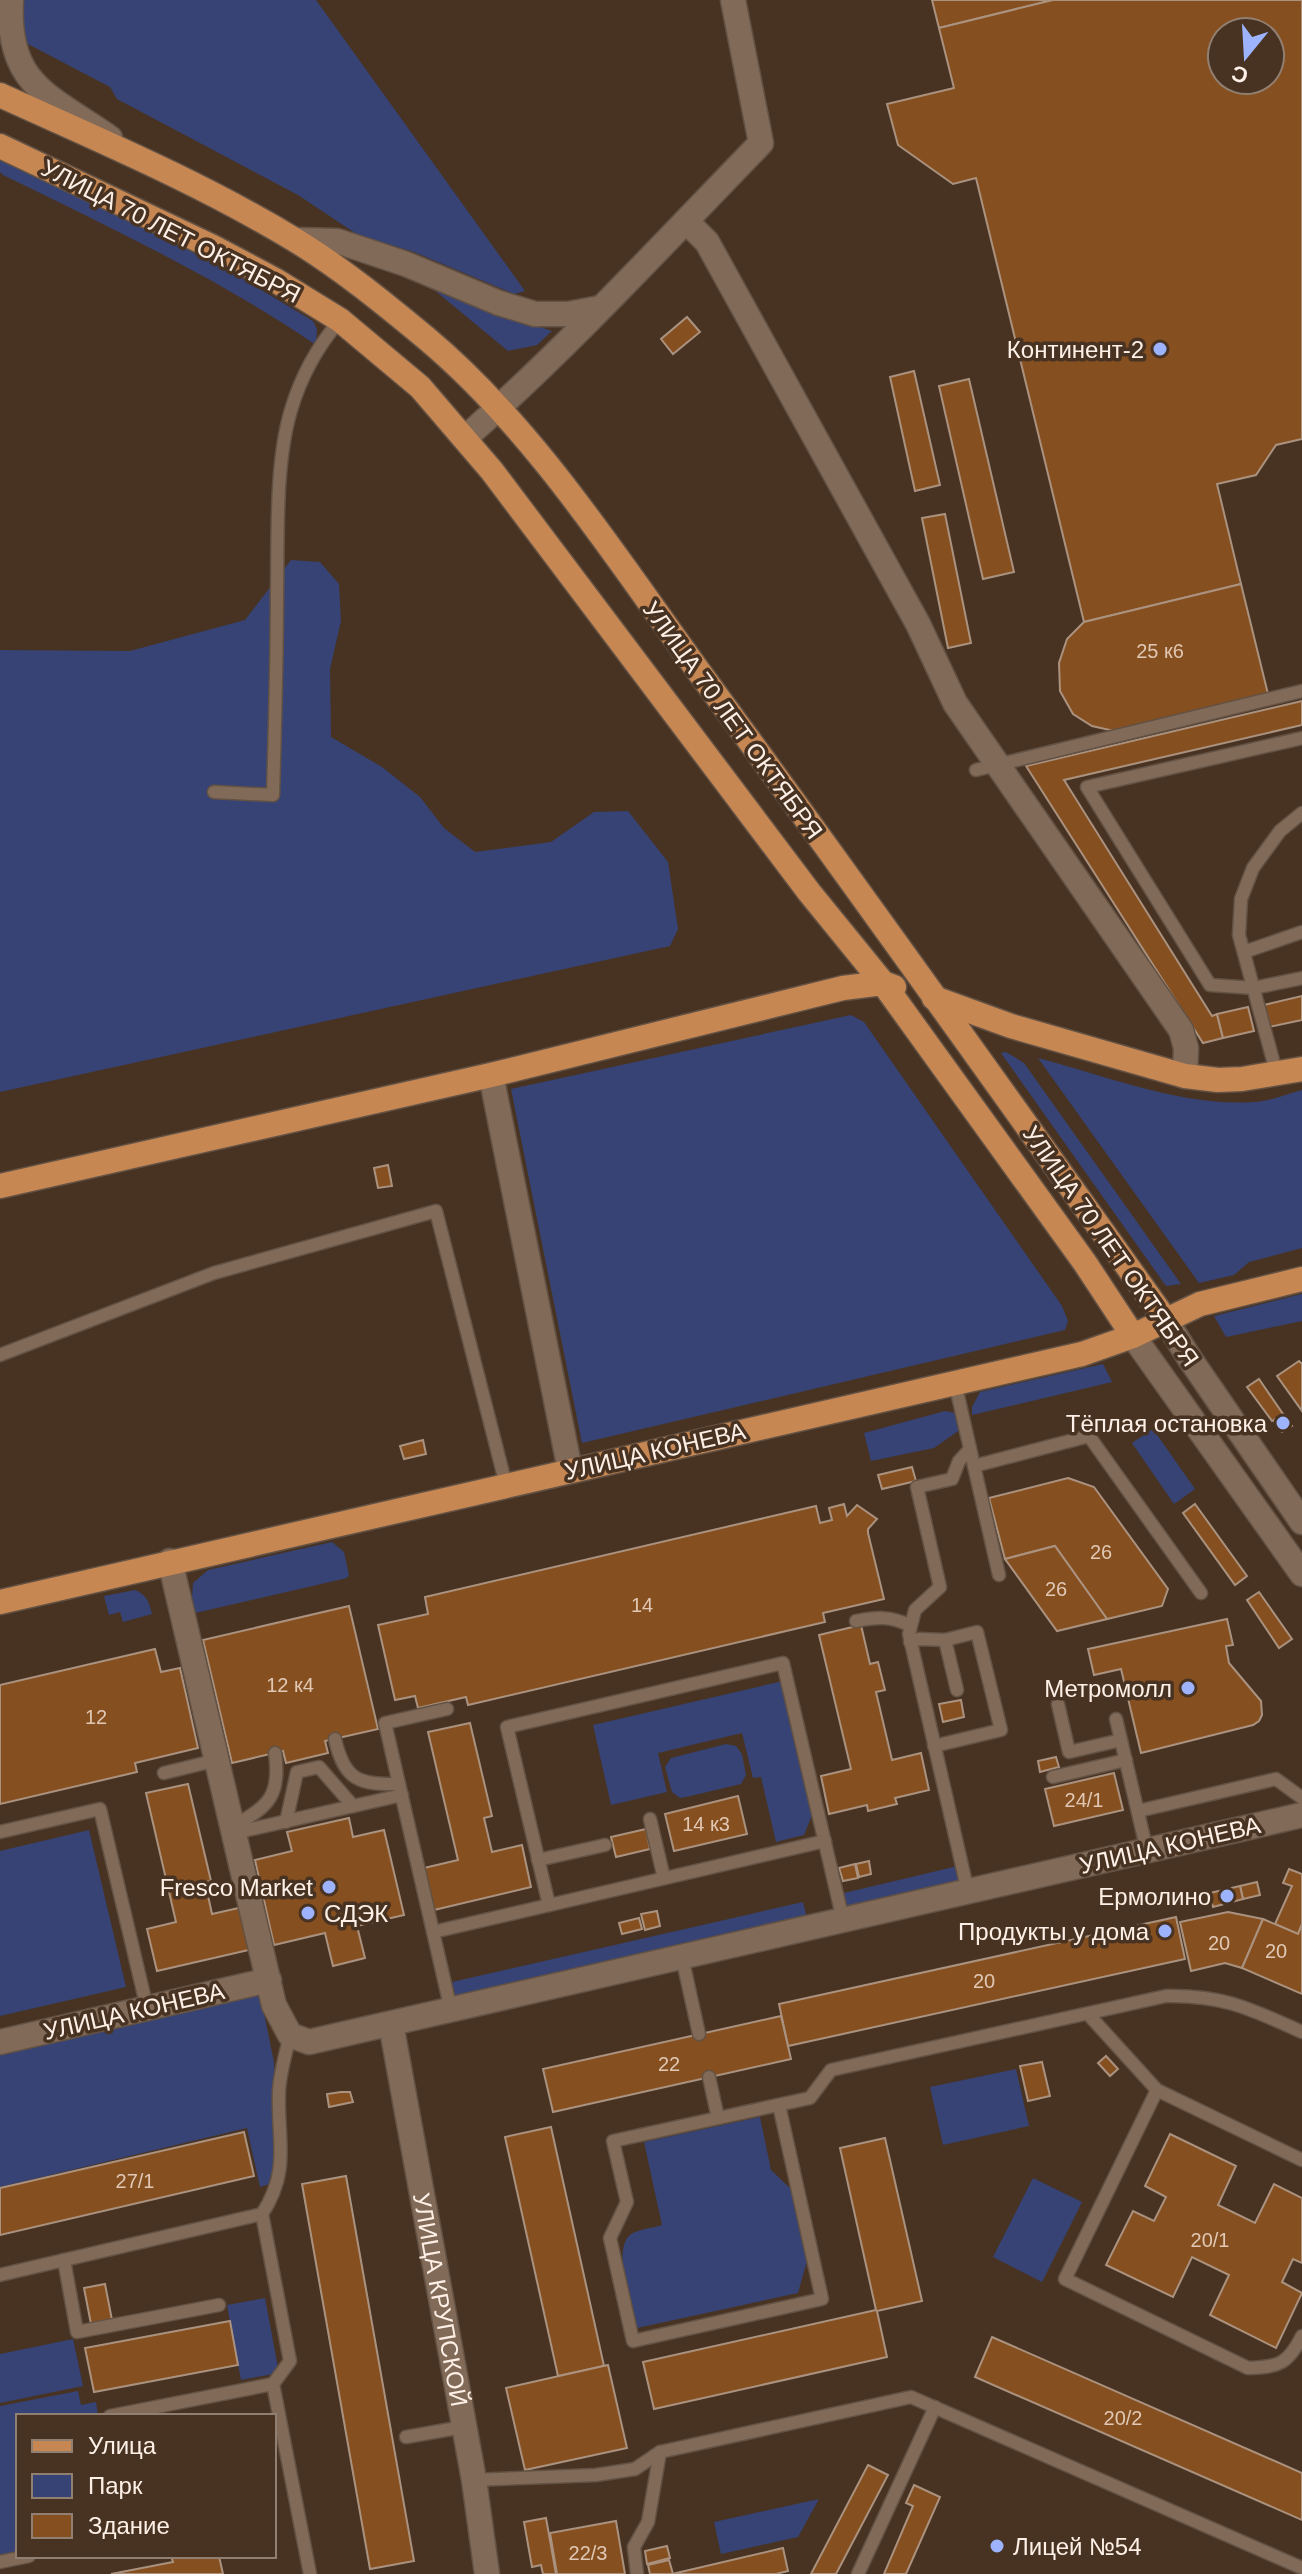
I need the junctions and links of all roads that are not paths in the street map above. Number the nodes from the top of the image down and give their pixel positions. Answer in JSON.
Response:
{"nodes":[{"id":1,"x":11,"y":0,"type":"edge"},
{"id":2,"x":733,"y":0,"type":"edge"},
{"id":3,"x":0,"y":95,"type":"edge"},
{"id":4,"x":0,"y":146,"type":"edge"},
{"id":5,"x":142,"y":159,"type":"junction"},
{"id":6,"x":686,"y":221,"type":"junction"},
{"id":7,"x":295,"y":240,"type":"junction"},
{"id":8,"x":600,"y":308,"type":"junction"},
{"id":9,"x":340,"y":320,"type":"junction"},
{"id":10,"x":498,"y":409,"type":"junction"},
{"id":11,"x":465,"y":438,"type":"junction"},
{"id":12,"x":1302,"y":691,"type":"edge"},
{"id":13,"x":1302,"y":738,"type":"edge"},
{"id":14,"x":986,"y":767,"type":"junction"},
{"id":15,"x":214,"y":792,"type":"dead end"},
{"id":16,"x":1302,"y":813,"type":"edge"},
{"id":17,"x":1302,"y":932,"type":"edge"},
{"id":18,"x":1244,"y":952,"type":"junction"},
{"id":19,"x":1302,"y":978,"type":"edge"},
{"id":20,"x":883,"y":983,"type":"junction"},
{"id":21,"x":1254,"y":988,"type":"junction"},
{"id":22,"x":937,"y":999,"type":"junction"},
{"id":23,"x":1302,"y":1069,"type":"edge"},
{"id":24,"x":491,"y":1075,"type":"junction"},
{"id":25,"x":1277,"y":1075,"type":"junction"},
{"id":26,"x":1185,"y":1076,"type":"junction"},
{"id":27,"x":0,"y":1186,"type":"edge"},
{"id":28,"x":1302,"y":1279,"type":"edge"},
{"id":29,"x":1165,"y":1319,"type":"junction"},
{"id":30,"x":1133,"y":1336,"type":"junction"},
{"id":31,"x":0,"y":1355,"type":"edge"},
{"id":32,"x":955,"y":1383,"type":"junction"},
{"id":33,"x":970,"y":1449,"type":"junction"},
{"id":34,"x":974,"y":1466,"type":"junction"},
{"id":35,"x":570,"y":1470,"type":"junction"},
{"id":36,"x":506,"y":1485,"type":"junction"},
{"id":37,"x":1302,"y":1522,"type":"edge"},
{"id":38,"x":170,"y":1561,"type":"junction"},
{"id":39,"x":1302,"y":1574,"type":"edge"},
{"id":40,"x":999,"y":1575,"type":"dead end"},
{"id":41,"x":1201,"y":1593,"type":"dead end"},
{"id":42,"x":0,"y":1602,"type":"edge"},
{"id":43,"x":856,"y":1621,"type":"dead end"},
{"id":44,"x":909,"y":1625,"type":"junction"},
{"id":45,"x":945,"y":1640,"type":"junction"},
{"id":46,"x":910,"y":1642,"type":"junction"},
{"id":47,"x":957,"y":1690,"type":"dead end"},
{"id":48,"x":1058,"y":1704,"type":"dead end"},
{"id":49,"x":447,"y":1709,"type":"dead end"},
{"id":50,"x":1116,"y":1719,"type":"dead end"},
{"id":51,"x":335,"y":1739,"type":"dead end"},
{"id":52,"x":1121,"y":1740,"type":"junction"},
{"id":53,"x":934,"y":1746,"type":"junction"},
{"id":54,"x":275,"y":1753,"type":"dead end"},
{"id":55,"x":217,"y":1760,"type":"junction"},
{"id":56,"x":1126,"y":1760,"type":"junction"},
{"id":57,"x":164,"y":1773,"type":"dead end"},
{"id":58,"x":1053,"y":1777,"type":"dead end"},
{"id":59,"x":400,"y":1789,"type":"junction"},
{"id":60,"x":1302,"y":1798,"type":"edge"},
{"id":61,"x":353,"y":1806,"type":"junction"},
{"id":62,"x":1138,"y":1811,"type":"junction"},
{"id":63,"x":1302,"y":1815,"type":"edge"},
{"id":64,"x":650,"y":1819,"type":"dead end"},
{"id":65,"x":286,"y":1822,"type":"junction"},
{"id":66,"x":234,"y":1830,"type":"junction"},
{"id":67,"x":0,"y":1832,"type":"edge"},
{"id":68,"x":825,"y":1841,"type":"junction"},
{"id":69,"x":605,"y":1845,"type":"dead end"},
{"id":70,"x":1147,"y":1851,"type":"junction"},
{"id":71,"x":538,"y":1860,"type":"junction"},
{"id":72,"x":664,"y":1878,"type":"junction"},
{"id":73,"x":968,"y":1892,"type":"junction"},
{"id":74,"x":549,"y":1905,"type":"junction"},
{"id":75,"x":843,"y":1920,"type":"junction"},
{"id":76,"x":433,"y":1932,"type":"junction"},
{"id":77,"x":682,"y":1957,"type":"junction"},
{"id":78,"x":269,"y":1980,"type":"junction"},
{"id":79,"x":147,"y":2008,"type":"junction"},
{"id":80,"x":451,"y":2010,"type":"junction"},
{"id":81,"x":1088,"y":2014,"type":"junction"},
{"id":82,"x":391,"y":2024,"type":"junction"},
{"id":83,"x":1302,"y":2032,"type":"edge"},
{"id":84,"x":699,"y":2034,"type":"dead end"},
{"id":85,"x":290,"y":2035,"type":"junction"},
{"id":86,"x":0,"y":2042,"type":"edge"},
{"id":87,"x":709,"y":2077,"type":"dead end"},
{"id":88,"x":1157,"y":2090,"type":"junction"},
{"id":89,"x":779,"y":2105,"type":"junction"},
{"id":90,"x":718,"y":2118,"type":"junction"},
{"id":91,"x":1302,"y":2160,"type":"edge"},
{"id":92,"x":262,"y":2214,"type":"junction"},
{"id":93,"x":64,"y":2260,"type":"junction"},
{"id":94,"x":0,"y":2275,"type":"edge"},
{"id":95,"x":219,"y":2305,"type":"dead end"},
{"id":96,"x":1302,"y":2336,"type":"edge"},
{"id":97,"x":273,"y":2384,"type":"junction"},
{"id":98,"x":935,"y":2407,"type":"junction"},
{"id":99,"x":120,"y":2414,"type":"edge"},
{"id":100,"x":463,"y":2427,"type":"junction"},
{"id":101,"x":406,"y":2437,"type":"dead end"},
{"id":102,"x":660,"y":2452,"type":"junction"},
{"id":103,"x":474,"y":2480,"type":"junction"},
{"id":104,"x":1302,"y":2568,"type":"edge"},
{"id":105,"x":310,"y":2574,"type":"edge"},
{"id":106,"x":487,"y":2574,"type":"edge"},
{"id":107,"x":637,"y":2574,"type":"edge"},
{"id":108,"x":858,"y":2574,"type":"edge"}],
"edges":[{"from":1,"to":5,"type":"street"},
{"from":2,"to":6,"type":"street"},
{"from":3,"to":5,"type":"main road","name":"УЛИЦА 70 ЛЕТ ОКТЯБРЯ"},
{"from":4,"to":9,"type":"main road","name":"УЛИЦА 70 ЛЕТ ОКТЯБРЯ"},
{"from":5,"to":7,"type":"main road","name":"УЛИЦА 70 ЛЕТ ОКТЯБРЯ"},
{"from":6,"to":8,"type":"street"},
{"from":6,"to":14,"type":"street"},
{"from":7,"to":8,"type":"street"},
{"from":7,"to":10,"type":"main road","name":"УЛИЦА 70 ЛЕТ ОКТЯБРЯ"},
{"from":8,"to":10,"type":"street"},
{"from":9,"to":11,"type":"main road","name":"УЛИЦА 70 ЛЕТ ОКТЯБРЯ"},
{"from":9,"to":15,"type":"lane"},
{"from":10,"to":11,"type":"street"},
{"from":10,"to":22,"type":"main road","name":"УЛИЦА 70 ЛЕТ ОКТЯБРЯ"},
{"from":11,"to":20,"type":"main road","name":"УЛИЦА 70 ЛЕТ ОКТЯБРЯ"},
{"from":12,"to":14,"type":"lane"},
{"from":13,"to":21,"type":"lane"},
{"from":14,"to":26,"type":"street"},
{"from":16,"to":18,"type":"lane"},
{"from":17,"to":18,"type":"lane"},
{"from":18,"to":21,"type":"lane"},
{"from":19,"to":21,"type":"lane"},
{"from":20,"to":22,"type":"main road"},
{"from":20,"to":24,"type":"main road"},
{"from":20,"to":30,"type":"main road","name":"УЛИЦА 70 ЛЕТ ОКТЯБРЯ"},
{"from":21,"to":25,"type":"lane"},
{"from":22,"to":26,"type":"main road"},
{"from":22,"to":29,"type":"main road","name":"УЛИЦА 70 ЛЕТ ОКТЯБРЯ"},
{"from":23,"to":25,"type":"main road"},
{"from":24,"to":27,"type":"main road"},
{"from":24,"to":35,"type":"street"},
{"from":25,"to":26,"type":"main road"},
{"from":28,"to":29,"type":"main road","name":"УЛИЦА КОНЕВА"},
{"from":29,"to":30,"type":"main road","name":"УЛИЦА КОНЕВА"},
{"from":29,"to":37,"type":"street","name":"УЛИЦА 70 ЛЕТ ОКТЯБРЯ"},
{"from":30,"to":32,"type":"main road","name":"УЛИЦА КОНЕВА"},
{"from":30,"to":39,"type":"street","name":"УЛИЦА 70 ЛЕТ ОКТЯБРЯ"},
{"from":31,"to":36,"type":"lane"},
{"from":32,"to":33,"type":"lane"},
{"from":32,"to":35,"type":"main road","name":"УЛИЦА КОНЕВА"},
{"from":33,"to":34,"type":"lane"},
{"from":33,"to":44,"type":"lane"},
{"from":34,"to":40,"type":"lane"},
{"from":34,"to":41,"type":"lane"},
{"from":35,"to":36,"type":"main road","name":"УЛИЦА КОНЕВА"},
{"from":36,"to":38,"type":"main road","name":"УЛИЦА КОНЕВА"},
{"from":38,"to":42,"type":"main road","name":"УЛИЦА КОНЕВА"},
{"from":38,"to":55,"type":"street"},
{"from":43,"to":44,"type":"lane"},
{"from":44,"to":46,"type":"lane"},
{"from":45,"to":46,"type":"lane"},
{"from":45,"to":47,"type":"lane"},
{"from":45,"to":53,"type":"lane"},
{"from":46,"to":53,"type":"lane"},
{"from":48,"to":52,"type":"lane"},
{"from":49,"to":59,"type":"lane"},
{"from":50,"to":52,"type":"lane"},
{"from":51,"to":59,"type":"lane"},
{"from":52,"to":56,"type":"lane"},
{"from":53,"to":73,"type":"lane"},
{"from":54,"to":66,"type":"lane"},
{"from":55,"to":57,"type":"lane"},
{"from":55,"to":66,"type":"street"},
{"from":56,"to":58,"type":"lane"},
{"from":56,"to":62,"type":"lane"},
{"from":59,"to":61,"type":"lane"},
{"from":59,"to":76,"type":"lane"},
{"from":60,"to":62,"type":"lane"},
{"from":61,"to":65,"type":"lane"},
{"from":61,"to":65,"type":"lane"},
{"from":62,"to":70,"type":"lane"},
{"from":63,"to":70,"type":"street","name":"УЛИЦА КОНЕВА"},
{"from":64,"to":72,"type":"lane"},
{"from":65,"to":66,"type":"lane"},
{"from":66,"to":78,"type":"street"},
{"from":67,"to":79,"type":"lane"},
{"from":68,"to":71,"type":"lane"},
{"from":68,"to":72,"type":"lane"},
{"from":68,"to":75,"type":"lane"},
{"from":69,"to":71,"type":"lane"},
{"from":70,"to":73,"type":"street","name":"УЛИЦА КОНЕВА"},
{"from":71,"to":74,"type":"lane"},
{"from":72,"to":74,"type":"lane"},
{"from":73,"to":75,"type":"street","name":"УЛИЦА КОНЕВА"},
{"from":74,"to":76,"type":"lane"},
{"from":75,"to":77,"type":"street","name":"УЛИЦА КОНЕВА"},
{"from":76,"to":80,"type":"lane"},
{"from":77,"to":80,"type":"street","name":"УЛИЦА КОНЕВА"},
{"from":77,"to":84,"type":"lane"},
{"from":78,"to":79,"type":"street","name":"УЛИЦА КОНЕВА"},
{"from":78,"to":85,"type":"street"},
{"from":79,"to":86,"type":"street","name":"УЛИЦА КОНЕВА"},
{"from":80,"to":82,"type":"street","name":"УЛИЦА КОНЕВА"},
{"from":81,"to":83,"type":"lane"},
{"from":81,"to":88,"type":"lane"},
{"from":81,"to":89,"type":"lane"},
{"from":82,"to":85,"type":"street","name":"УЛИЦА КОНЕВА"},
{"from":82,"to":100,"type":"street","name":"УЛИЦА КРУПСКОЙ"},
{"from":85,"to":92,"type":"lane"},
{"from":87,"to":90,"type":"lane"},
{"from":88,"to":91,"type":"lane"},
{"from":88,"to":96,"type":"lane"},
{"from":89,"to":90,"type":"lane"},
{"from":89,"to":90,"type":"lane"},
{"from":92,"to":93,"type":"lane"},
{"from":92,"to":97,"type":"lane"},
{"from":93,"to":94,"type":"lane"},
{"from":93,"to":95,"type":"lane"},
{"from":97,"to":99,"type":"lane"},
{"from":97,"to":105,"type":"lane"},
{"from":98,"to":102,"type":"lane"},
{"from":98,"to":104,"type":"lane"},
{"from":98,"to":108,"type":"lane"},
{"from":100,"to":101,"type":"lane"},
{"from":100,"to":103,"type":"street","name":"УЛИЦА КРУПСКОЙ"},
{"from":102,"to":103,"type":"lane"},
{"from":102,"to":107,"type":"lane"},
{"from":103,"to":106,"type":"street","name":"УЛИЦА КРУПСКОЙ"}]}
